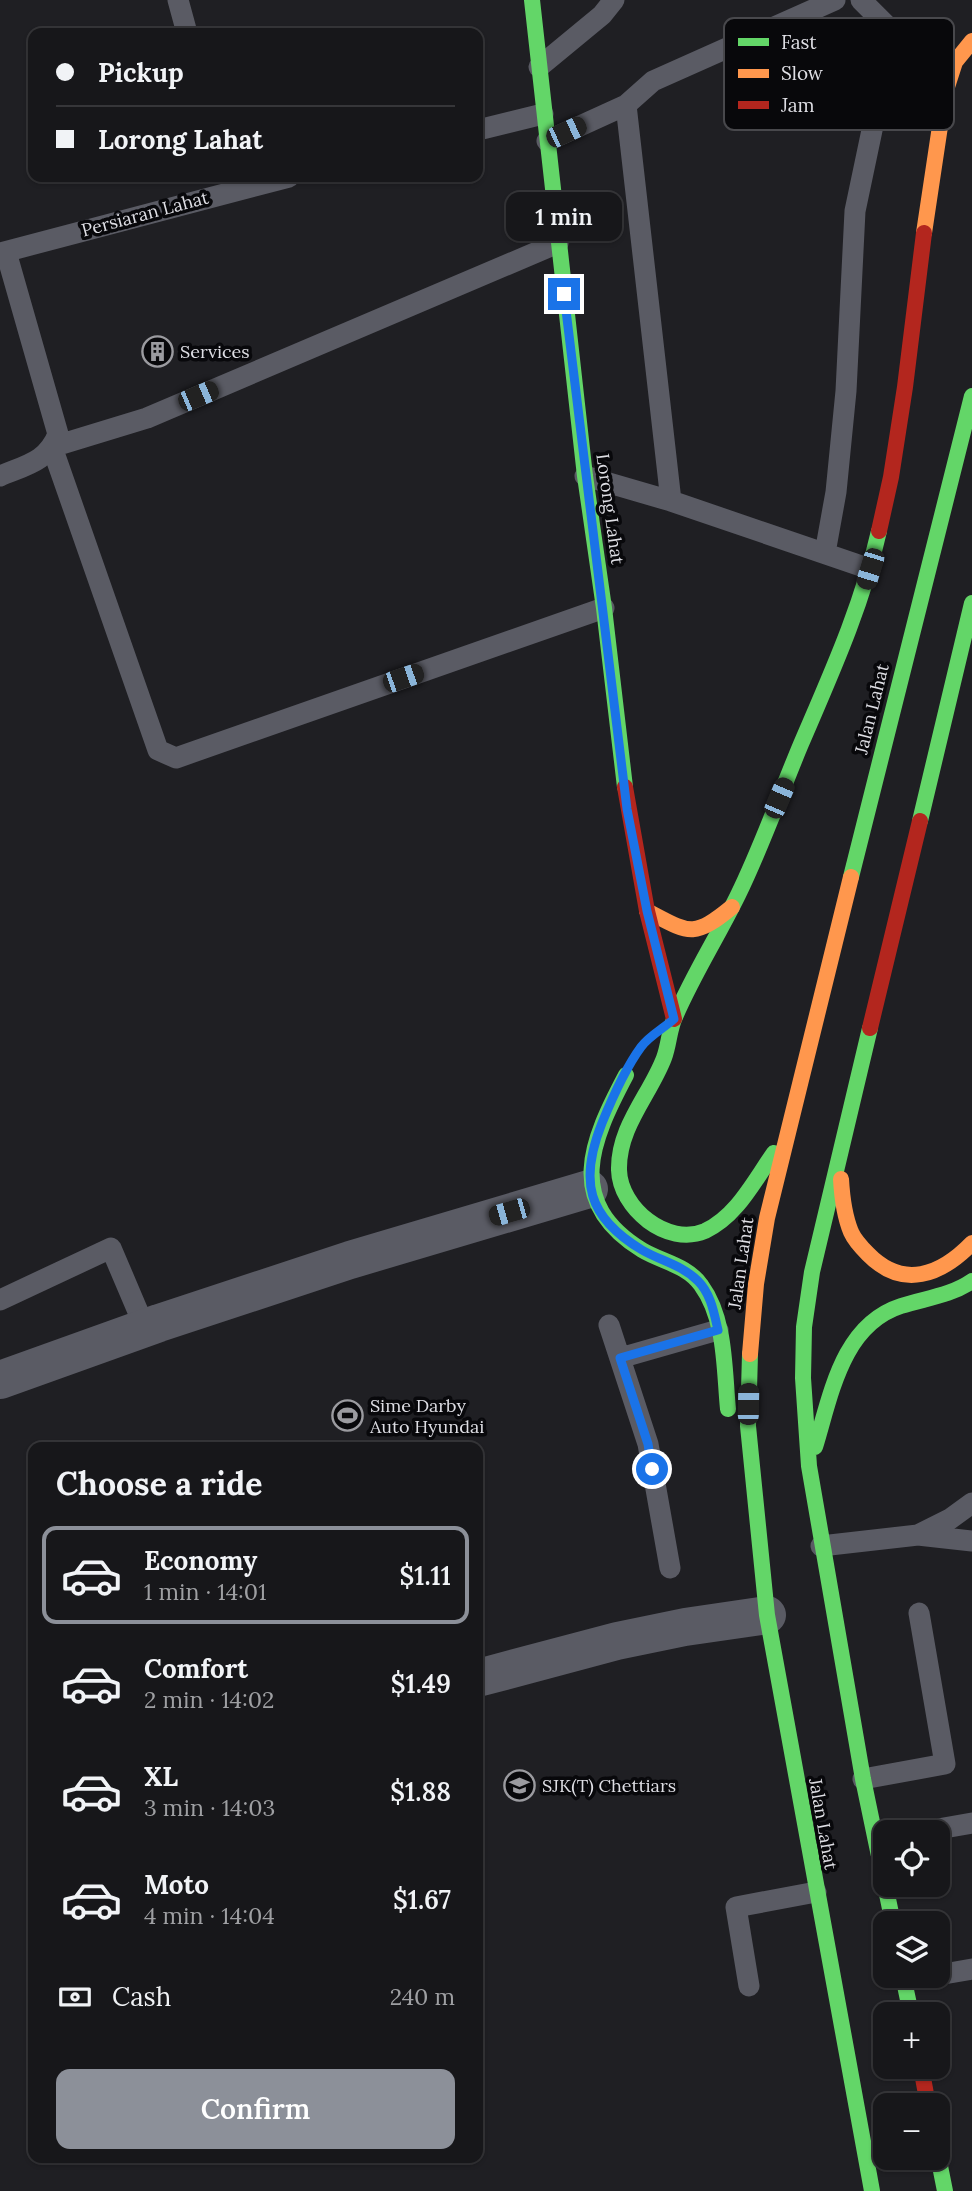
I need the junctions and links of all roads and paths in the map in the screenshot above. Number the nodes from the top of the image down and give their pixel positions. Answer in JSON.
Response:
{"nodes":[{"id":1,"x":178,"y":0,"type":"edge"},
{"id":2,"x":532,"y":0,"type":"edge"},
{"id":3,"x":614,"y":0,"type":"edge"},
{"id":4,"x":835,"y":0,"type":"edge"},
{"id":5,"x":861,"y":0,"type":"edge"},
{"id":6,"x":795,"y":18,"type":"edge"},
{"id":7,"x":879,"y":18,"type":"edge"},
{"id":8,"x":186,"y":28,"type":"edge"},
{"id":9,"x":972,"y":41,"type":"edge"},
{"id":10,"x":724,"y":49,"type":"edge"},
{"id":11,"x":954,"y":65,"type":"edge"},
{"id":12,"x":539,"y":66,"type":"junction"},
{"id":13,"x":626,"y":105,"type":"junction"},
{"id":14,"x":544,"y":114,"type":"junction"},
{"id":15,"x":483,"y":129,"type":"edge"},
{"id":16,"x":873,"y":130,"type":"edge"},
{"id":17,"x":939,"y":130,"type":"edge"},
{"id":18,"x":547,"y":141,"type":"junction"},
{"id":19,"x":229,"y":184,"type":"edge"},
{"id":20,"x":558,"y":243,"type":"junction"},
{"id":21,"x":3,"y":253,"type":"edge"},
{"id":22,"x":972,"y":396,"type":"edge"},
{"id":23,"x":52,"y":447,"type":"junction"},
{"id":24,"x":585,"y":476,"type":"junction"},
{"id":25,"x":0,"y":477,"type":"edge"},
{"id":26,"x":671,"y":501,"type":"junction"},
{"id":27,"x":825,"y":553,"type":"junction"},
{"id":28,"x":870,"y":569,"type":"junction"},
{"id":29,"x":972,"y":603,"type":"edge"},
{"id":30,"x":604,"y":608,"type":"junction"},
{"id":31,"x":732,"y":907,"type":"junction"},
{"id":32,"x":647,"y":911,"type":"junction"},
{"id":33,"x":674,"y":1019,"type":"junction"},
{"id":34,"x":653,"y":1037,"type":"dead end"},
{"id":35,"x":636,"y":1056,"type":"dead end"},
{"id":36,"x":787,"y":1134,"type":"junction"},
{"id":37,"x":840,"y":1156,"type":"junction"},
{"id":38,"x":589,"y":1189,"type":"junction"},
{"id":39,"x":972,"y":1243,"type":"edge"},
{"id":40,"x":972,"y":1281,"type":"edge"},
{"id":41,"x":0,"y":1300,"type":"edge"},
{"id":42,"x":609,"y":1325,"type":"dead end"},
{"id":43,"x":145,"y":1328,"type":"junction"},
{"id":44,"x":718,"y":1330,"type":"junction"},
{"id":45,"x":620,"y":1358,"type":"junction"},
{"id":46,"x":0,"y":1380,"type":"edge"},
{"id":47,"x":730,"y":1427,"type":"dead end"},
{"id":48,"x":735,"y":1451,"type":"dead end"},
{"id":49,"x":809,"y":1466,"type":"junction"},
{"id":50,"x":972,"y":1503,"type":"edge"},
{"id":51,"x":756,"y":1522,"type":"junction"},
{"id":52,"x":918,"y":1535,"type":"junction"},
{"id":53,"x":972,"y":1541,"type":"edge"},
{"id":54,"x":821,"y":1546,"type":"junction"},
{"id":55,"x":670,"y":1568,"type":"dead end"},
{"id":56,"x":919,"y":1614,"type":"dead end"},
{"id":57,"x":767,"y":1615,"type":"junction"},
{"id":58,"x":483,"y":1677,"type":"edge"},
{"id":59,"x":863,"y":1779,"type":"junction"},
{"id":60,"x":875,"y":1820,"type":"edge"},
{"id":61,"x":972,"y":1823,"type":"edge"},
{"id":62,"x":950,"y":1827,"type":"edge"},
{"id":63,"x":816,"y":1892,"type":"junction"},
{"id":64,"x":972,"y":1969,"type":"edge"},
{"id":65,"x":950,"y":1973,"type":"edge"},
{"id":66,"x":749,"y":1986,"type":"dead end"},
{"id":67,"x":941,"y":2170,"type":"edge"},
{"id":68,"x":872,"y":2191,"type":"edge"},
{"id":69,"x":945,"y":2191,"type":"edge"}],
"edges":[{"from":1,"to":8,"type":"lane"},
{"from":2,"to":12,"type":"main road","name":"Lorong Lahat"},
{"from":3,"to":12,"type":"lane"},
{"from":4,"to":6,"type":"lane"},
{"from":5,"to":7,"type":"lane"},
{"from":9,"to":11,"type":"main road"},
{"from":10,"to":13,"type":"lane"},
{"from":12,"to":14,"type":"main road","name":"Lorong Lahat"},
{"from":13,"to":18,"type":"lane"},
{"from":13,"to":26,"type":"lane"},
{"from":14,"to":15,"type":"lane"},
{"from":14,"to":18,"type":"main road","name":"Lorong Lahat"},
{"from":16,"to":27,"type":"lane"},
{"from":17,"to":28,"type":"main road"},
{"from":18,"to":20,"type":"main road","name":"Lorong Lahat"},
{"from":19,"to":21,"type":"lane","name":"Persiaran Lahat"},
{"from":20,"to":23,"type":"lane"},
{"from":20,"to":24,"type":"main road","name":"Lorong Lahat"},
{"from":21,"to":23,"type":"lane"},
{"from":22,"to":36,"type":"main road","name":"Jalan Lahat"},
{"from":23,"to":25,"type":"lane"},
{"from":23,"to":30,"type":"lane"},
{"from":24,"to":26,"type":"lane"},
{"from":24,"to":30,"type":"main road","name":"Lorong Lahat"},
{"from":26,"to":27,"type":"lane"},
{"from":27,"to":28,"type":"lane"},
{"from":28,"to":31,"type":"main road"},
{"from":29,"to":37,"type":"main road"},
{"from":30,"to":32,"type":"main road","name":"Lorong Lahat"},
{"from":31,"to":32,"type":"main road"},
{"from":31,"to":33,"type":"main road"},
{"from":32,"to":33,"type":"main road","name":"Lorong Lahat"},
{"from":33,"to":34,"type":"main road"},
{"from":33,"to":36,"type":"main road"},
{"from":35,"to":38,"type":"main road"},
{"from":36,"to":51,"type":"main road","name":"Jalan Lahat"},
{"from":37,"to":39,"type":"main road"},
{"from":37,"to":49,"type":"main road"},
{"from":38,"to":43,"type":"street"},
{"from":38,"to":44,"type":"main road"},
{"from":40,"to":49,"type":"main road"},
{"from":41,"to":43,"type":"lane"},
{"from":42,"to":45,"type":"lane"},
{"from":43,"to":46,"type":"street"},
{"from":44,"to":45,"type":"lane"},
{"from":44,"to":47,"type":"main road"},
{"from":45,"to":55,"type":"lane"},
{"from":48,"to":51,"type":"main road"},
{"from":49,"to":54,"type":"main road"},
{"from":50,"to":52,"type":"lane"},
{"from":51,"to":57,"type":"main road","name":"Jalan Lahat"},
{"from":52,"to":53,"type":"lane"},
{"from":52,"to":54,"type":"lane"},
{"from":54,"to":59,"type":"main road"},
{"from":56,"to":59,"type":"lane"},
{"from":57,"to":58,"type":"street"},
{"from":57,"to":63,"type":"main road","name":"Jalan Lahat"},
{"from":59,"to":60,"type":"main road"},
{"from":61,"to":62,"type":"lane"},
{"from":63,"to":66,"type":"lane"},
{"from":63,"to":68,"type":"main road","name":"Jalan Lahat"},
{"from":64,"to":65,"type":"lane"},
{"from":67,"to":69,"type":"main road"}]}
